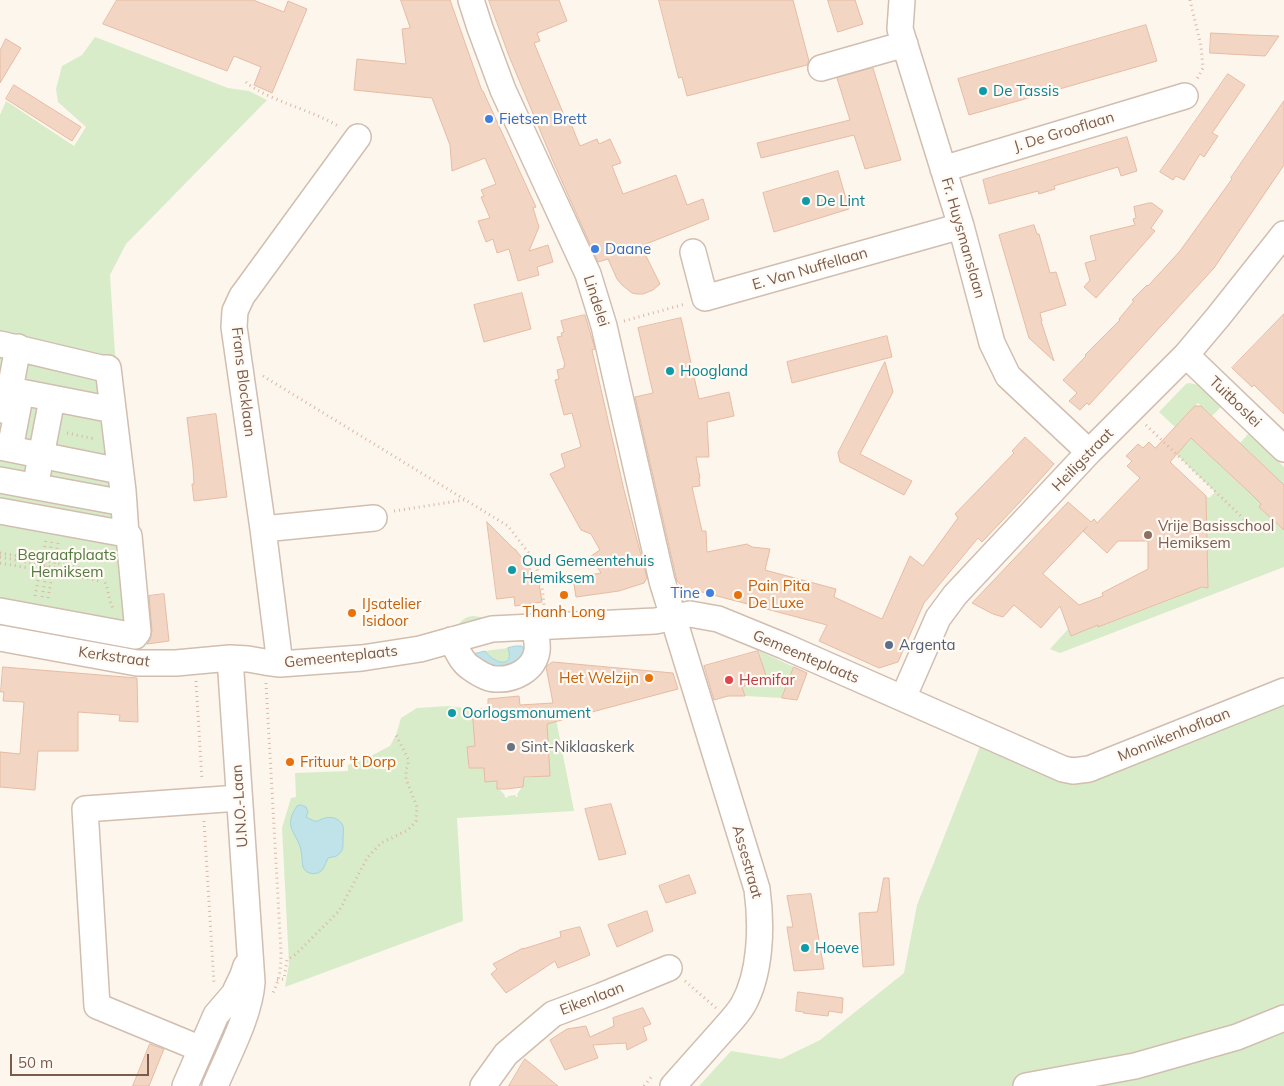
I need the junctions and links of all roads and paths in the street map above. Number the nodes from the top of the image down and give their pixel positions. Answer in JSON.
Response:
{"nodes":[{"id":1,"x":471,"y":0,"type":"edge"},
{"id":2,"x":902,"y":0,"type":"edge"},
{"id":3,"x":1190,"y":0,"type":"edge"},
{"id":4,"x":903,"y":36,"type":"junction"},
{"id":5,"x":821,"y":68,"type":"dead end"},
{"id":6,"x":246,"y":82,"type":"dead end"},
{"id":7,"x":1185,"y":96,"type":"joint"},
{"id":8,"x":358,"y":136,"type":"joint"},
{"id":9,"x":943,"y":168,"type":"junction"},
{"id":10,"x":961,"y":226,"type":"junction"},
{"id":11,"x":1284,"y":234,"type":"edge"},
{"id":12,"x":693,"y":252,"type":"dead end"},
{"id":13,"x":705,"y":298,"type":"junction"},
{"id":14,"x":604,"y":326,"type":"junction"},
{"id":15,"x":9,"y":346,"type":"edge"},
{"id":16,"x":1186,"y":355,"type":"junction"},
{"id":17,"x":239,"y":362,"type":"junction"},
{"id":18,"x":52,"y":399,"type":"junction"},
{"id":19,"x":113,"y":410,"type":"junction"},
{"id":20,"x":1131,"y":411,"type":"junction"},
{"id":21,"x":3,"y":447,"type":"edge"},
{"id":22,"x":1284,"y":449,"type":"edge"},
{"id":23,"x":1090,"y":452,"type":"junction"},
{"id":24,"x":41,"y":456,"type":"junction"},
{"id":25,"x":120,"y":471,"type":"junction"},
{"id":26,"x":0,"y":480,"type":"edge"},
{"id":27,"x":35,"y":486,"type":"junction"},
{"id":28,"x":465,"y":500,"type":"junction"},
{"id":29,"x":124,"y":504,"type":"junction"},
{"id":30,"x":0,"y":511,"type":"edge"},
{"id":31,"x":374,"y":518,"type":"joint"},
{"id":32,"x":1245,"y":520,"type":"dead end"},
{"id":33,"x":263,"y":529,"type":"junction"},
{"id":34,"x":126,"y":534,"type":"junction"},
{"id":35,"x":46,"y":536,"type":"dead end"},
{"id":36,"x":53,"y":538,"type":"dead end"},
{"id":37,"x":59,"y":538,"type":"dead end"},
{"id":38,"x":0,"y":553,"type":"edge"},
{"id":39,"x":0,"y":557,"type":"edge"},
{"id":40,"x":9,"y":557,"type":"junction"},
{"id":41,"x":25,"y":560,"type":"junction"},
{"id":42,"x":41,"y":562,"type":"junction"},
{"id":43,"x":0,"y":563,"type":"edge"},
{"id":44,"x":8,"y":564,"type":"junction"},
{"id":45,"x":54,"y":565,"type":"junction"},
{"id":46,"x":47,"y":566,"type":"junction"},
{"id":47,"x":24,"y":567,"type":"junction"},
{"id":48,"x":70,"y":568,"type":"junction"},
{"id":49,"x":40,"y":570,"type":"junction"},
{"id":50,"x":87,"y":571,"type":"junction"},
{"id":51,"x":53,"y":572,"type":"junction"},
{"id":52,"x":69,"y":576,"type":"junction"},
{"id":53,"x":102,"y":577,"type":"junction"},
{"id":54,"x":86,"y":578,"type":"junction"},
{"id":55,"x":0,"y":598,"type":"edge"},
{"id":56,"x":40,"y":605,"type":"junction"},
{"id":57,"x":0,"y":611,"type":"edge"},
{"id":58,"x":119,"y":613,"type":"dead end"},
{"id":59,"x":92,"y":614,"type":"dead end"},
{"id":60,"x":672,"y":618,"type":"junction"},
{"id":61,"x":540,"y":628,"type":"junction"},
{"id":62,"x":0,"y":638,"type":"edge"},
{"id":63,"x":451,"y":640,"type":"junction"},
{"id":64,"x":230,"y":658,"type":"junction"},
{"id":65,"x":195,"y":661,"type":"junction"},
{"id":66,"x":273,"y":663,"type":"junction"},
{"id":67,"x":1284,"y":691,"type":"edge"},
{"id":68,"x":904,"y":698,"type":"junction"},
{"id":69,"x":396,"y":736,"type":"dead end"},
{"id":70,"x":1063,"y":769,"type":"joint"},
{"id":71,"x":239,"y":798,"type":"junction"},
{"id":72,"x":203,"y":800,"type":"junction"},
{"id":73,"x":249,"y":954,"type":"junction"},
{"id":74,"x":669,"y":968,"type":"joint"},
{"id":75,"x":278,"y":980,"type":"junction"},
{"id":76,"x":261,"y":989,"type":"junction"},
{"id":77,"x":214,"y":991,"type":"dead end"},
{"id":78,"x":722,"y":1002,"type":"dead end"},
{"id":79,"x":717,"y":1008,"type":"junction"},
{"id":80,"x":711,"y":1016,"type":"dead end"},
{"id":81,"x":1284,"y":1018,"type":"edge"},
{"id":82,"x":201,"y":1050,"type":"junction"},
{"id":83,"x":664,"y":1079,"type":"edge"},
{"id":84,"x":185,"y":1086,"type":"edge"},
{"id":85,"x":215,"y":1086,"type":"edge"},
{"id":86,"x":483,"y":1086,"type":"edge"},
{"id":87,"x":644,"y":1086,"type":"edge"},
{"id":88,"x":1026,"y":1086,"type":"edge"}],
"edges":[{"from":1,"to":14,"type":"street","name":"Lindelei"},
{"from":2,"to":4,"type":"street"},
{"from":3,"to":7,"type":"path"},
{"from":4,"to":5,"type":"street"},
{"from":4,"to":9,"type":"street","name":"Fr. Huysmanslaan"},
{"from":6,"to":8,"type":"path"},
{"from":7,"to":9,"type":"street","name":"J. De Grooflaan"},
{"from":8,"to":17,"type":"street","name":"Frans Blocklaan"},
{"from":9,"to":10,"type":"street","name":"Fr. Huysmanslaan"},
{"from":10,"to":13,"type":"street","name":"E. Van Nuffellaan"},
{"from":10,"to":23,"type":"street","name":"Fr. Huysmanslaan"},
{"from":11,"to":16,"type":"street","name":"Heiligstraat"},
{"from":12,"to":13,"type":"street"},
{"from":13,"to":14,"type":"path"},
{"from":14,"to":60,"type":"street","name":"Lindelei"},
{"from":15,"to":19,"type":"street"},
{"from":15,"to":21,"type":"street"},
{"from":16,"to":20,"type":"street","name":"Heiligstraat"},
{"from":16,"to":22,"type":"street","name":"Tuitboslei"},
{"from":17,"to":28,"type":"path"},
{"from":17,"to":33,"type":"street","name":"Frans Blocklaan"},
{"from":18,"to":19,"type":"street"},
{"from":18,"to":21,"type":"street"},
{"from":18,"to":24,"type":"street"},
{"from":19,"to":25,"type":"street"},
{"from":20,"to":23,"type":"street","name":"Heiligstraat"},
{"from":20,"to":32,"type":"path"},
{"from":21,"to":24,"type":"street"},
{"from":23,"to":68,"type":"street","name":"Heiligstraat"},
{"from":24,"to":25,"type":"street"},
{"from":24,"to":27,"type":"street"},
{"from":25,"to":29,"type":"street"},
{"from":26,"to":27,"type":"street"},
{"from":27,"to":29,"type":"street"},
{"from":28,"to":31,"type":"path"},
{"from":28,"to":61,"type":"path"},
{"from":29,"to":34,"type":"street"},
{"from":30,"to":34,"type":"street"},
{"from":31,"to":33,"type":"street"},
{"from":33,"to":66,"type":"street","name":"Frans Blocklaan"},
{"from":34,"to":57,"type":"street"},
{"from":35,"to":42,"type":"path"},
{"from":36,"to":46,"type":"path"},
{"from":37,"to":45,"type":"path"},
{"from":38,"to":40,"type":"path"},
{"from":39,"to":40,"type":"path"},
{"from":40,"to":41,"type":"path"},
{"from":40,"to":44,"type":"path"},
{"from":41,"to":42,"type":"path"},
{"from":41,"to":47,"type":"path"},
{"from":42,"to":46,"type":"path"},
{"from":42,"to":49,"type":"path"},
{"from":43,"to":44,"type":"path"},
{"from":44,"to":47,"type":"path"},
{"from":45,"to":46,"type":"path"},
{"from":45,"to":48,"type":"path"},
{"from":45,"to":51,"type":"path"},
{"from":46,"to":56,"type":"path"},
{"from":47,"to":49,"type":"path"},
{"from":48,"to":50,"type":"path"},
{"from":48,"to":52,"type":"path"},
{"from":49,"to":56,"type":"path"},
{"from":50,"to":53,"type":"path"},
{"from":50,"to":54,"type":"path"},
{"from":51,"to":52,"type":"path"},
{"from":51,"to":56,"type":"path"},
{"from":52,"to":54,"type":"path"},
{"from":53,"to":54,"type":"path"},
{"from":53,"to":58,"type":"path"},
{"from":55,"to":56,"type":"street"},
{"from":56,"to":59,"type":"street"},
{"from":60,"to":61,"type":"street","name":"Gemeenteplaats"},
{"from":60,"to":68,"type":"street","name":"Gemeenteplaats"},
{"from":60,"to":83,"type":"street","name":"Assestraat"},
{"from":61,"to":63,"type":"street","name":"Gemeenteplaats"},
{"from":61,"to":63,"type":"street"},
{"from":62,"to":65,"type":"street","name":"Kerkstraat"},
{"from":63,"to":66,"type":"street","name":"Gemeenteplaats"},
{"from":64,"to":65,"type":"street","name":"Kerkstraat"},
{"from":64,"to":66,"type":"street","name":"Gemeenteplaats"},
{"from":64,"to":71,"type":"street","name":"U.N.O.-Laan"},
{"from":65,"to":72,"type":"path"},
{"from":66,"to":75,"type":"path"},
{"from":67,"to":70,"type":"street","name":"Monnikenhoflaan"},
{"from":68,"to":70,"type":"street","name":"Gemeenteplaats"},
{"from":69,"to":75,"type":"path"},
{"from":71,"to":72,"type":"street"},
{"from":71,"to":73,"type":"street","name":"U.N.O.-Laan"},
{"from":72,"to":77,"type":"path"},
{"from":72,"to":82,"type":"street"},
{"from":73,"to":76,"type":"street","name":"U.N.O.-Laan"},
{"from":73,"to":82,"type":"street","name":"U.N.O.-Laan"},
{"from":74,"to":79,"type":"path"},
{"from":74,"to":86,"type":"street","name":"Eikenlaan"},
{"from":75,"to":76,"type":"path"},
{"from":75,"to":76,"type":"path"},
{"from":76,"to":85,"type":"street","name":"U.N.O.-Laan"},
{"from":78,"to":79,"type":"path"},
{"from":79,"to":80,"type":"path"},
{"from":81,"to":88,"type":"street"},
{"from":82,"to":84,"type":"street","name":"U.N.O.-Laan"},
{"from":83,"to":87,"type":"path"}]}
